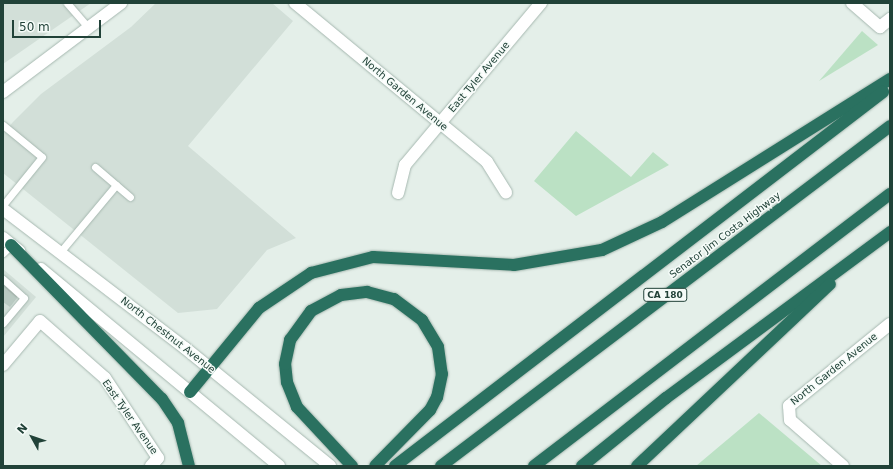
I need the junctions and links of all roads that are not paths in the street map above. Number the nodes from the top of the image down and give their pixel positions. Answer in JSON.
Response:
{"nodes":[{"id":1,"x":67,"y":3,"type":"edge"},
{"id":2,"x":121,"y":3,"type":"edge"},
{"id":3,"x":295,"y":3,"type":"edge"},
{"id":4,"x":541,"y":3,"type":"edge"},
{"id":5,"x":852,"y":3,"type":"edge"},
{"id":6,"x":890,"y":19,"type":"edge"},
{"id":7,"x":89,"y":28,"type":"junction"},
{"id":8,"x":890,"y":79,"type":"edge"},
{"id":9,"x":890,"y":87,"type":"edge"},
{"id":10,"x":3,"y":92,"type":"edge"},
{"id":11,"x":440,"y":123,"type":"junction"},
{"id":12,"x":3,"y":125,"type":"edge"},
{"id":13,"x":890,"y":126,"type":"edge"},
{"id":14,"x":95,"y":167,"type":"dead end"},
{"id":15,"x":116,"y":185,"type":"junction"},
{"id":16,"x":506,"y":192,"type":"dead end"},
{"id":17,"x":398,"y":193,"type":"dead end"},
{"id":18,"x":890,"y":194,"type":"edge"},
{"id":19,"x":130,"y":196,"type":"dead end"},
{"id":20,"x":3,"y":205,"type":"edge"},
{"id":21,"x":3,"y":209,"type":"edge"},
{"id":22,"x":890,"y":233,"type":"edge"},
{"id":23,"x":6,"y":245,"type":"edge"},
{"id":24,"x":61,"y":251,"type":"junction"},
{"id":25,"x":3,"y":279,"type":"edge"},
{"id":26,"x":3,"y":323,"type":"edge"},
{"id":27,"x":890,"y":324,"type":"edge"},
{"id":28,"x":3,"y":365,"type":"edge"},
{"id":29,"x":209,"y":367,"type":"junction"},
{"id":30,"x":190,"y":392,"type":"junction"},
{"id":31,"x":151,"y":466,"type":"edge"},
{"id":32,"x":190,"y":466,"type":"edge"},
{"id":33,"x":279,"y":466,"type":"edge"},
{"id":34,"x":330,"y":466,"type":"edge"},
{"id":35,"x":352,"y":466,"type":"edge"},
{"id":36,"x":375,"y":466,"type":"edge"},
{"id":37,"x":395,"y":466,"type":"edge"},
{"id":38,"x":441,"y":466,"type":"edge"},
{"id":39,"x":534,"y":466,"type":"edge"},
{"id":40,"x":582,"y":466,"type":"edge"},
{"id":41,"x":637,"y":466,"type":"edge"},
{"id":42,"x":843,"y":466,"type":"edge"}],
"edges":[{"from":1,"to":7,"type":"lane"},
{"from":2,"to":7,"type":"street"},
{"from":3,"to":11,"type":"street","name":"North Garden Avenue"},
{"from":4,"to":11,"type":"street","name":"East Tyler Avenue"},
{"from":5,"to":6,"type":"street"},
{"from":7,"to":10,"type":"street"},
{"from":8,"to":29,"type":"highway"},
{"from":9,"to":37,"type":"highway"},
{"from":11,"to":16,"type":"street","name":"North Garden Avenue"},
{"from":11,"to":17,"type":"street","name":"East Tyler Avenue"},
{"from":12,"to":20,"type":"lane"},
{"from":13,"to":38,"type":"highway","name":"Senator Jim Costa Highway","number":"CA 180"},
{"from":14,"to":15,"type":"lane"},
{"from":15,"to":19,"type":"lane"},
{"from":15,"to":24,"type":"lane"},
{"from":18,"to":39,"type":"highway"},
{"from":21,"to":24,"type":"street","name":"North Chestnut Avenue"},
{"from":22,"to":40,"type":"highway"},
{"from":22,"to":41,"type":"highway"},
{"from":23,"to":30,"type":"street"},
{"from":23,"to":32,"type":"highway"},
{"from":24,"to":29,"type":"street","name":"North Chestnut Avenue"},
{"from":25,"to":26,"type":"lane"},
{"from":27,"to":42,"type":"street","name":"North Garden Avenue"},
{"from":28,"to":31,"type":"street","name":"East Tyler Avenue"},
{"from":29,"to":30,"type":"highway"},
{"from":29,"to":34,"type":"street","name":"North Chestnut Avenue"},
{"from":30,"to":33,"type":"street"},
{"from":35,"to":36,"type":"highway"}]}
